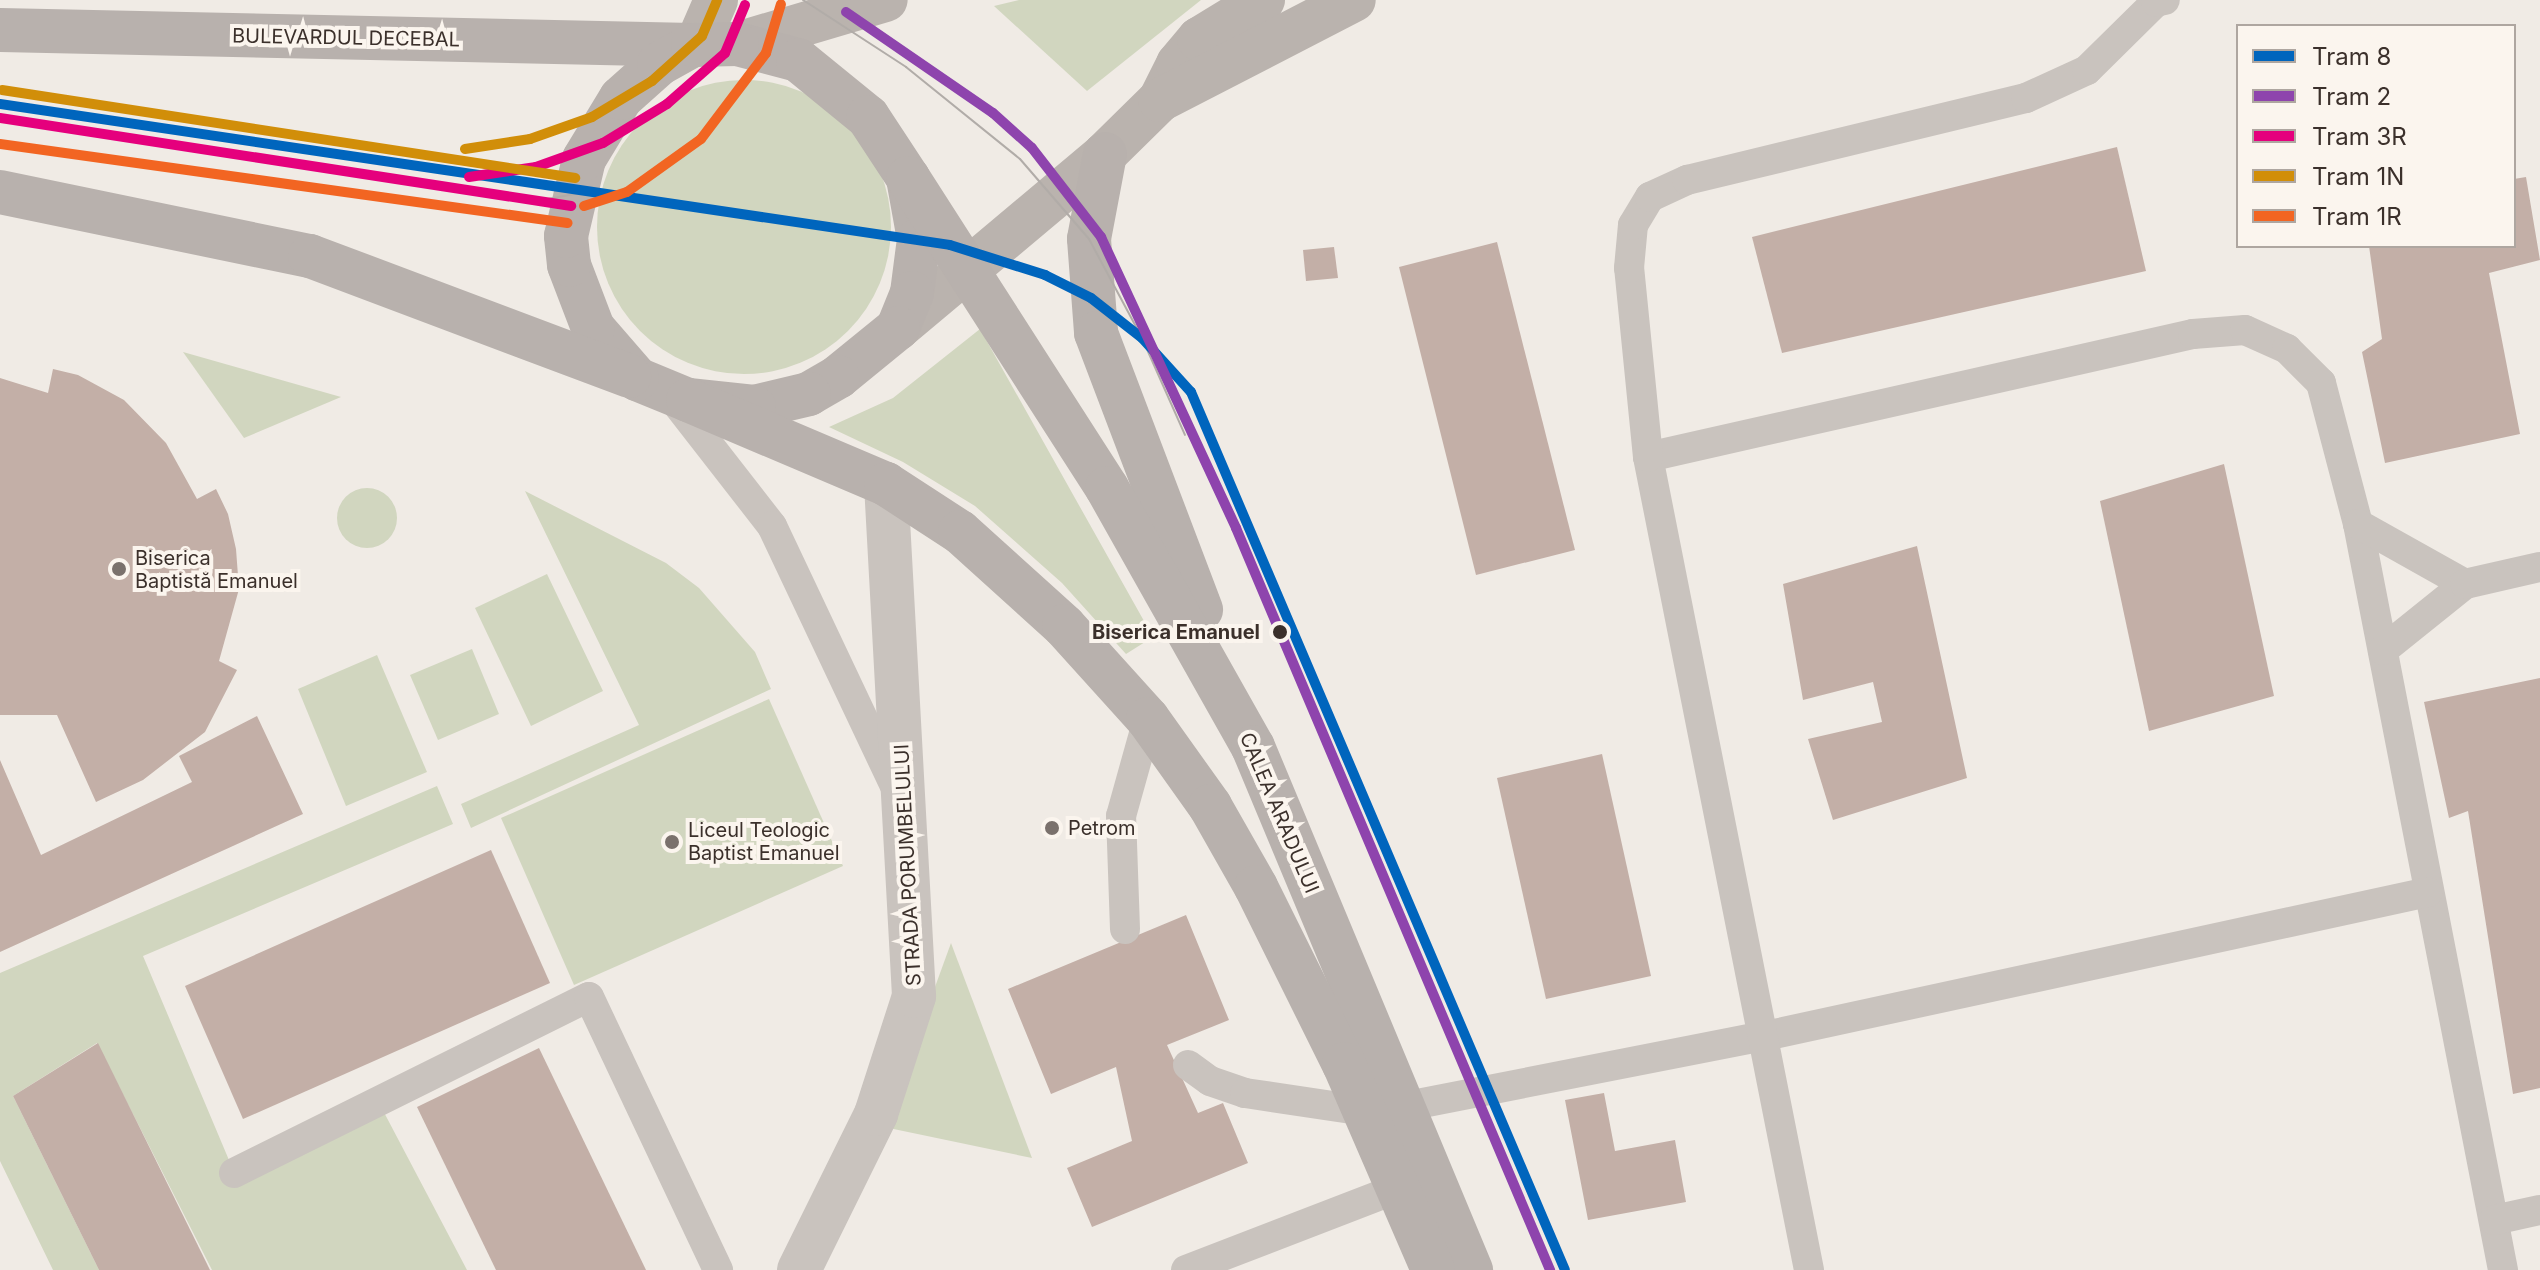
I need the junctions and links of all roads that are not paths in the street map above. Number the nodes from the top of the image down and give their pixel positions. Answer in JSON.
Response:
{"nodes":[{"id":1,"x":716,"y":0,"type":"edge"},
{"id":2,"x":886,"y":0,"type":"edge"},
{"id":3,"x":1263,"y":0,"type":"edge"},
{"id":4,"x":1354,"y":0,"type":"edge"},
{"id":5,"x":2165,"y":0,"type":"edge"},
{"id":6,"x":0,"y":30,"type":"edge"},
{"id":7,"x":709,"y":45,"type":"junction"},
{"id":8,"x":1160,"y":100,"type":"junction"},
{"id":9,"x":1105,"y":154,"type":"junction"},
{"id":10,"x":908,"y":178,"type":"junction"},
{"id":11,"x":0,"y":192,"type":"edge"},
{"id":12,"x":966,"y":268,"type":"junction"},
{"id":13,"x":898,"y":328,"type":"junction"},
{"id":14,"x":664,"y":391,"type":"junction"},
{"id":15,"x":1648,"y":457,"type":"junction"},
{"id":16,"x":886,"y":484,"type":"junction"},
{"id":17,"x":2358,"y":524,"type":"junction"},
{"id":18,"x":2540,"y":567,"type":"edge"},
{"id":19,"x":2465,"y":584,"type":"junction"},
{"id":20,"x":2383,"y":650,"type":"junction"},
{"id":21,"x":1148,"y":719,"type":"junction"},
{"id":22,"x":1253,"y":747,"type":"junction"},
{"id":23,"x":907,"y":813,"type":"junction"},
{"id":24,"x":2428,"y":892,"type":"junction"},
{"id":25,"x":1125,"y":929,"type":"dead end"},
{"id":26,"x":1765,"y":1036,"type":"junction"},
{"id":27,"x":1188,"y":1065,"type":"dead end"},
{"id":28,"x":1384,"y":1109,"type":"junction"},
{"id":29,"x":234,"y":1173,"type":"dead end"},
{"id":30,"x":1399,"y":1188,"type":"junction"},
{"id":31,"x":2540,"y":1210,"type":"edge"},
{"id":32,"x":2494,"y":1220,"type":"junction"},
{"id":33,"x":1439,"y":1268,"type":"edge"},
{"id":34,"x":718,"y":1270,"type":"edge"},
{"id":35,"x":799,"y":1270,"type":"edge"},
{"id":36,"x":1186,"y":1270,"type":"edge"},
{"id":37,"x":1809,"y":1270,"type":"edge"},
{"id":38,"x":2503,"y":1270,"type":"edge"}],
"edges":[{"from":1,"to":7,"type":"main road"},
{"from":2,"to":7,"type":"main road","name":"BULEVARDUL DECEBAL"},
{"from":3,"to":8,"type":"main road"},
{"from":4,"to":8,"type":"main road"},
{"from":5,"to":15,"type":"lane"},
{"from":6,"to":7,"type":"main road","name":"BULEVARDUL DECEBAL"},
{"from":7,"to":10,"type":"main road","name":"CALEA ARADULUI"},
{"from":7,"to":14,"type":"main road"},
{"from":8,"to":9,"type":"main road"},
{"from":9,"to":12,"type":"main road"},
{"from":9,"to":22,"type":"main road"},
{"from":10,"to":12,"type":"main road","name":"CALEA ARADULUI"},
{"from":10,"to":13,"type":"main road"},
{"from":11,"to":14,"type":"main road"},
{"from":12,"to":13,"type":"main road"},
{"from":12,"to":22,"type":"main road","name":"CALEA ARADULUI"},
{"from":13,"to":14,"type":"main road"},
{"from":14,"to":16,"type":"main road","name":"CALEA ARADULUI"},
{"from":14,"to":23,"type":"lane"},
{"from":15,"to":17,"type":"lane"},
{"from":15,"to":26,"type":"lane"},
{"from":16,"to":21,"type":"main road","name":"CALEA ARADULUI"},
{"from":16,"to":23,"type":"street","name":"STRADA PORUMBELULUI"},
{"from":17,"to":19,"type":"lane"},
{"from":17,"to":20,"type":"lane"},
{"from":18,"to":19,"type":"lane"},
{"from":19,"to":20,"type":"lane"},
{"from":20,"to":24,"type":"lane"},
{"from":21,"to":25,"type":"lane"},
{"from":21,"to":28,"type":"main road","name":"CALEA ARADULUI"},
{"from":22,"to":28,"type":"main road","name":"CALEA ARADULUI"},
{"from":23,"to":35,"type":"street","name":"STRADA PORUMBELULUI"},
{"from":24,"to":26,"type":"lane"},
{"from":24,"to":32,"type":"lane"},
{"from":26,"to":28,"type":"lane"},
{"from":26,"to":37,"type":"lane"},
{"from":27,"to":28,"type":"lane"},
{"from":28,"to":30,"type":"main road","name":"CALEA ARADULUI"},
{"from":28,"to":33,"type":"main road","name":"CALEA ARADULUI"},
{"from":29,"to":34,"type":"lane"},
{"from":30,"to":33,"type":"main road","name":"CALEA ARADULUI"},
{"from":30,"to":36,"type":"lane"},
{"from":31,"to":32,"type":"lane"},
{"from":32,"to":38,"type":"lane"}]}
